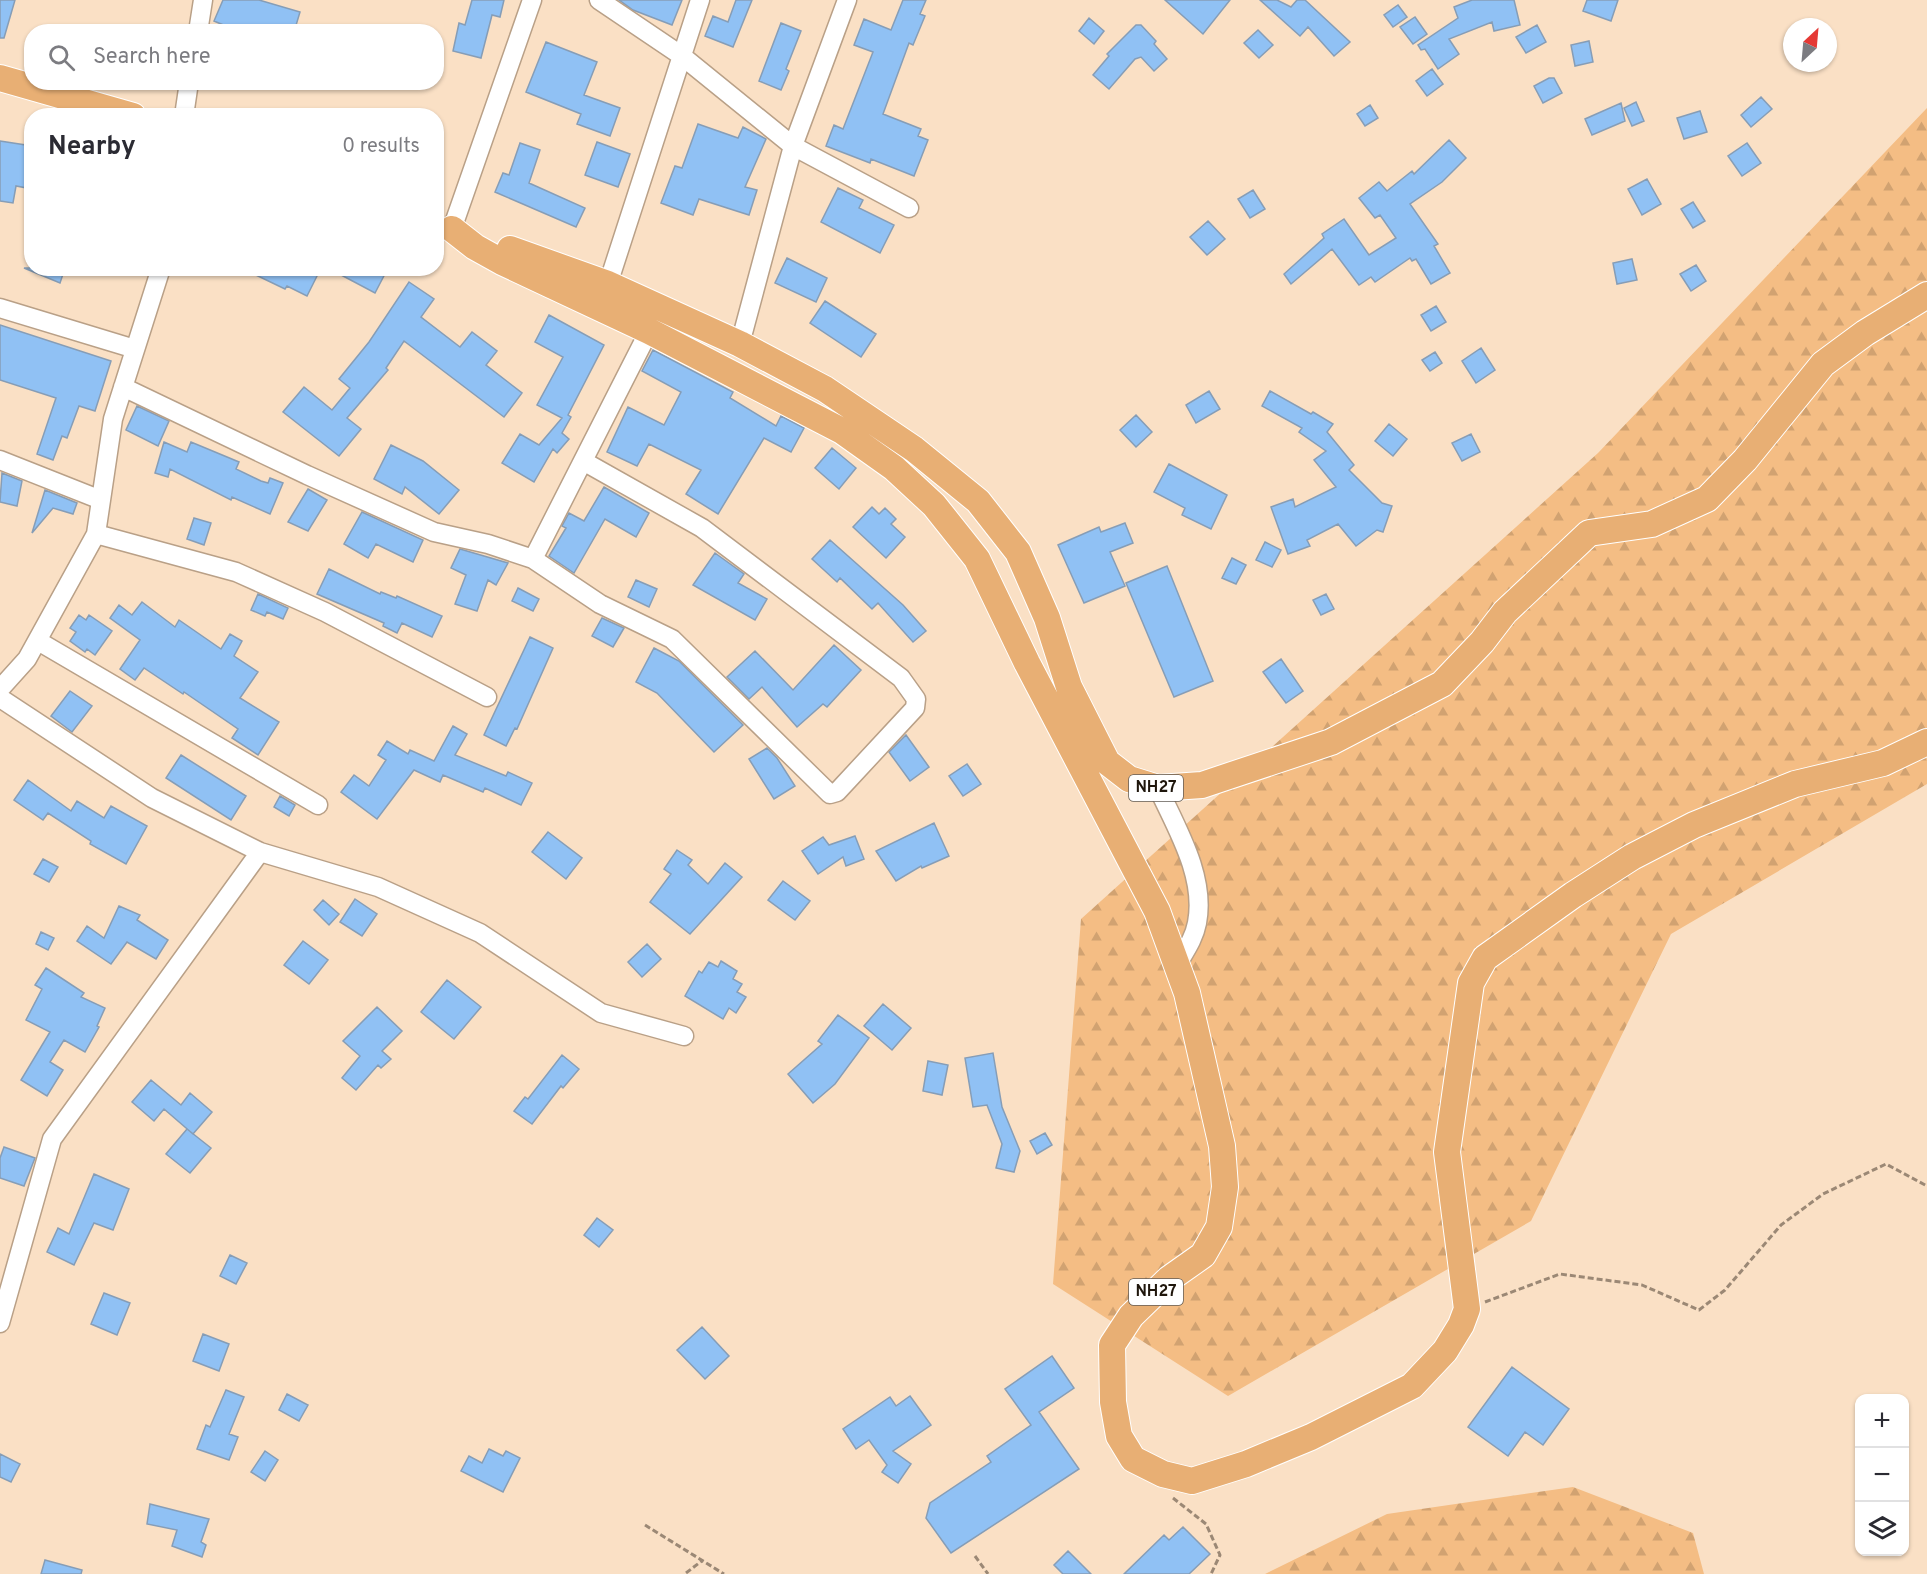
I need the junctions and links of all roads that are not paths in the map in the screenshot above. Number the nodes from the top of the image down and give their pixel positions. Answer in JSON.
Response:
{"nodes":[{"id":1,"x":203,"y":0,"type":"edge"},
{"id":2,"x":532,"y":0,"type":"edge"},
{"id":3,"x":599,"y":0,"type":"edge"},
{"id":4,"x":700,"y":0,"type":"edge"},
{"id":5,"x":847,"y":0,"type":"edge"},
{"id":6,"x":199,"y":24,"type":"edge"},
{"id":7,"x":682,"y":56,"type":"junction"},
{"id":8,"x":0,"y":78,"type":"edge"},
{"id":9,"x":24,"y":85,"type":"edge"},
{"id":10,"x":42,"y":90,"type":"edge"},
{"id":11,"x":188,"y":90,"type":"edge"},
{"id":12,"x":105,"y":108,"type":"edge"},
{"id":13,"x":185,"y":108,"type":"edge"},
{"id":14,"x":793,"y":146,"type":"junction"},
{"id":15,"x":909,"y":208,"type":"dead end"},
{"id":16,"x":444,"y":225,"type":"edge"},
{"id":17,"x":158,"y":276,"type":"edge"},
{"id":18,"x":608,"y":284,"type":"junction"},
{"id":19,"x":1927,"y":295,"type":"edge"},
{"id":20,"x":0,"y":308,"type":"edge"},
{"id":21,"x":649,"y":331,"type":"junction"},
{"id":22,"x":740,"y":344,"type":"junction"},
{"id":23,"x":135,"y":349,"type":"junction"},
{"id":24,"x":123,"y":387,"type":"junction"},
{"id":25,"x":0,"y":460,"type":"edge"},
{"id":26,"x":583,"y":460,"type":"junction"},
{"id":27,"x":101,"y":500,"type":"junction"},
{"id":28,"x":96,"y":534,"type":"junction"},
{"id":29,"x":533,"y":559,"type":"junction"},
{"id":30,"x":38,"y":641,"type":"junction"},
{"id":31,"x":0,"y":689,"type":"edge"},
{"id":32,"x":488,"y":697,"type":"dead end"},
{"id":33,"x":0,"y":698,"type":"edge"},
{"id":34,"x":1927,"y":742,"type":"edge"},
{"id":35,"x":1158,"y":788,"type":"junction"},
{"id":36,"x":318,"y":805,"type":"dead end"},
{"id":37,"x":260,"y":852,"type":"junction"},
{"id":38,"x":1177,"y":964,"type":"junction"},
{"id":39,"x":684,"y":1036,"type":"dead end"},
{"id":40,"x":0,"y":1323,"type":"edge"}],
"edges":[{"from":1,"to":6,"type":"street"},
{"from":2,"to":16,"type":"street"},
{"from":3,"to":7,"type":"street"},
{"from":4,"to":7,"type":"street"},
{"from":5,"to":14,"type":"street"},
{"from":7,"to":14,"type":"street"},
{"from":7,"to":18,"type":"street"},
{"from":8,"to":9,"type":"highway"},
{"from":10,"to":12,"type":"highway"},
{"from":11,"to":13,"type":"street"},
{"from":14,"to":15,"type":"street"},
{"from":14,"to":22,"type":"street"},
{"from":16,"to":18,"type":"highway","number":"NH27"},
{"from":16,"to":21,"type":"highway","number":"NH27"},
{"from":17,"to":23,"type":"street"},
{"from":18,"to":22,"type":"highway","number":"NH27"},
{"from":19,"to":35,"type":"highway","number":"NH27"},
{"from":20,"to":23,"type":"street"},
{"from":21,"to":26,"type":"street"},
{"from":21,"to":38,"type":"highway","number":"NH27"},
{"from":22,"to":35,"type":"highway","number":"NH27"},
{"from":23,"to":24,"type":"street"},
{"from":24,"to":27,"type":"street"},
{"from":24,"to":29,"type":"street"},
{"from":25,"to":27,"type":"street"},
{"from":26,"to":29,"type":"street"},
{"from":26,"to":29,"type":"street"},
{"from":27,"to":28,"type":"street"},
{"from":28,"to":30,"type":"street"},
{"from":28,"to":32,"type":"street"},
{"from":30,"to":31,"type":"street"},
{"from":30,"to":36,"type":"street"},
{"from":33,"to":37,"type":"street"},
{"from":34,"to":38,"type":"highway","number":"NH27"},
{"from":35,"to":38,"type":"street"},
{"from":37,"to":39,"type":"street"},
{"from":37,"to":40,"type":"street"}]}
